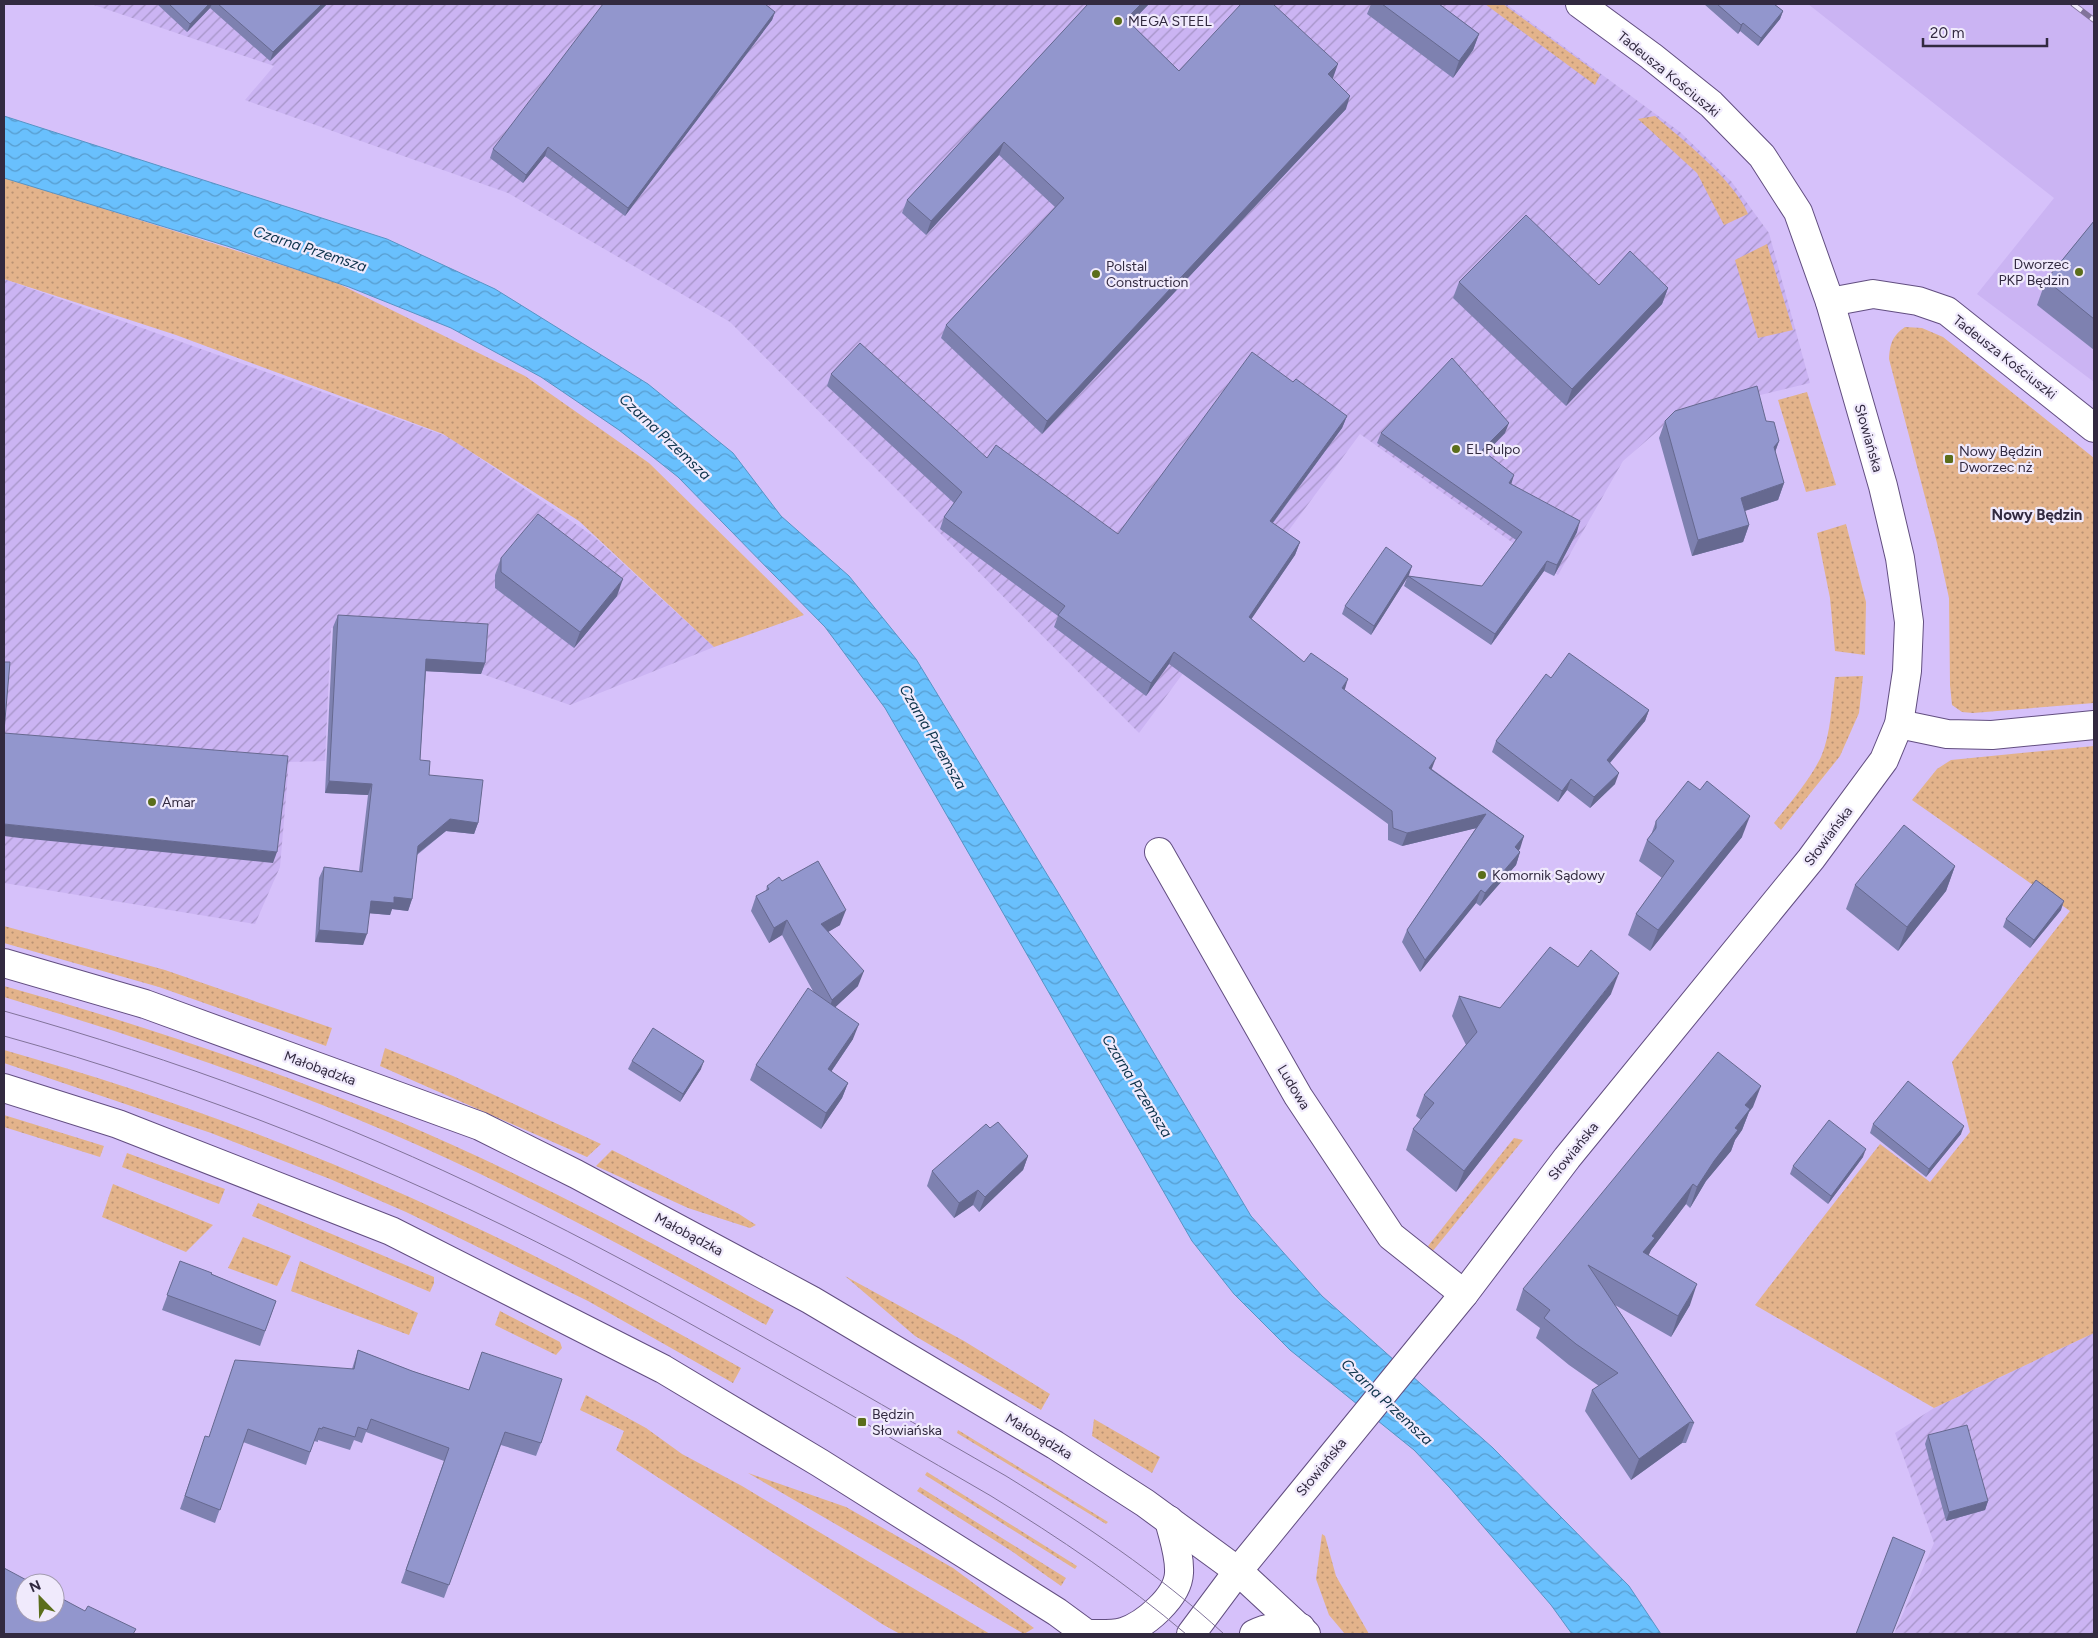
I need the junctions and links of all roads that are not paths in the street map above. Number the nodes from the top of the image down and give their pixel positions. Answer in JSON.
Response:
{"nodes":[{"id":1,"x":1580,"y":4,"type":"edge"},
{"id":2,"x":1830,"y":302,"type":"junction"},
{"id":3,"x":2094,"y":428,"type":"edge"},
{"id":4,"x":1899,"y":724,"type":"junction"},
{"id":5,"x":2094,"y":725,"type":"edge"},
{"id":6,"x":1159,"y":852,"type":"dead end"},
{"id":7,"x":4,"y":963,"type":"edge"},
{"id":8,"x":4,"y":1088,"type":"edge"},
{"id":9,"x":1464,"y":1294,"type":"junction"},
{"id":10,"x":1169,"y":1520,"type":"junction"},
{"id":11,"x":1238,"y":1571,"type":"junction"},
{"id":12,"x":1304,"y":1631,"type":"edge"},
{"id":13,"x":1087,"y":1634,"type":"edge"},
{"id":14,"x":1191,"y":1634,"type":"edge"},
{"id":15,"x":1254,"y":1634,"type":"edge"}],
"edges":[{"from":1,"to":2,"type":"street","name":"Tadeusza Kościuszki"},
{"from":2,"to":3,"type":"street","name":"Tadeusza Kościuszki"},
{"from":2,"to":4,"type":"street","name":"Słowiańska"},
{"from":4,"to":5,"type":"street"},
{"from":4,"to":9,"type":"street","name":"Słowiańska"},
{"from":6,"to":9,"type":"street","name":"Ludowa"},
{"from":7,"to":10,"type":"street","name":"Małobądzka"},
{"from":8,"to":13,"type":"street"},
{"from":9,"to":11,"type":"street","name":"Słowiańska"},
{"from":10,"to":11,"type":"street","name":"Małobądzka"},
{"from":10,"to":13,"type":"street"},
{"from":11,"to":12,"type":"street","name":"Małobądzka"},
{"from":11,"to":14,"type":"street","name":"Słowiańska"},
{"from":12,"to":15,"type":"street"}]}
